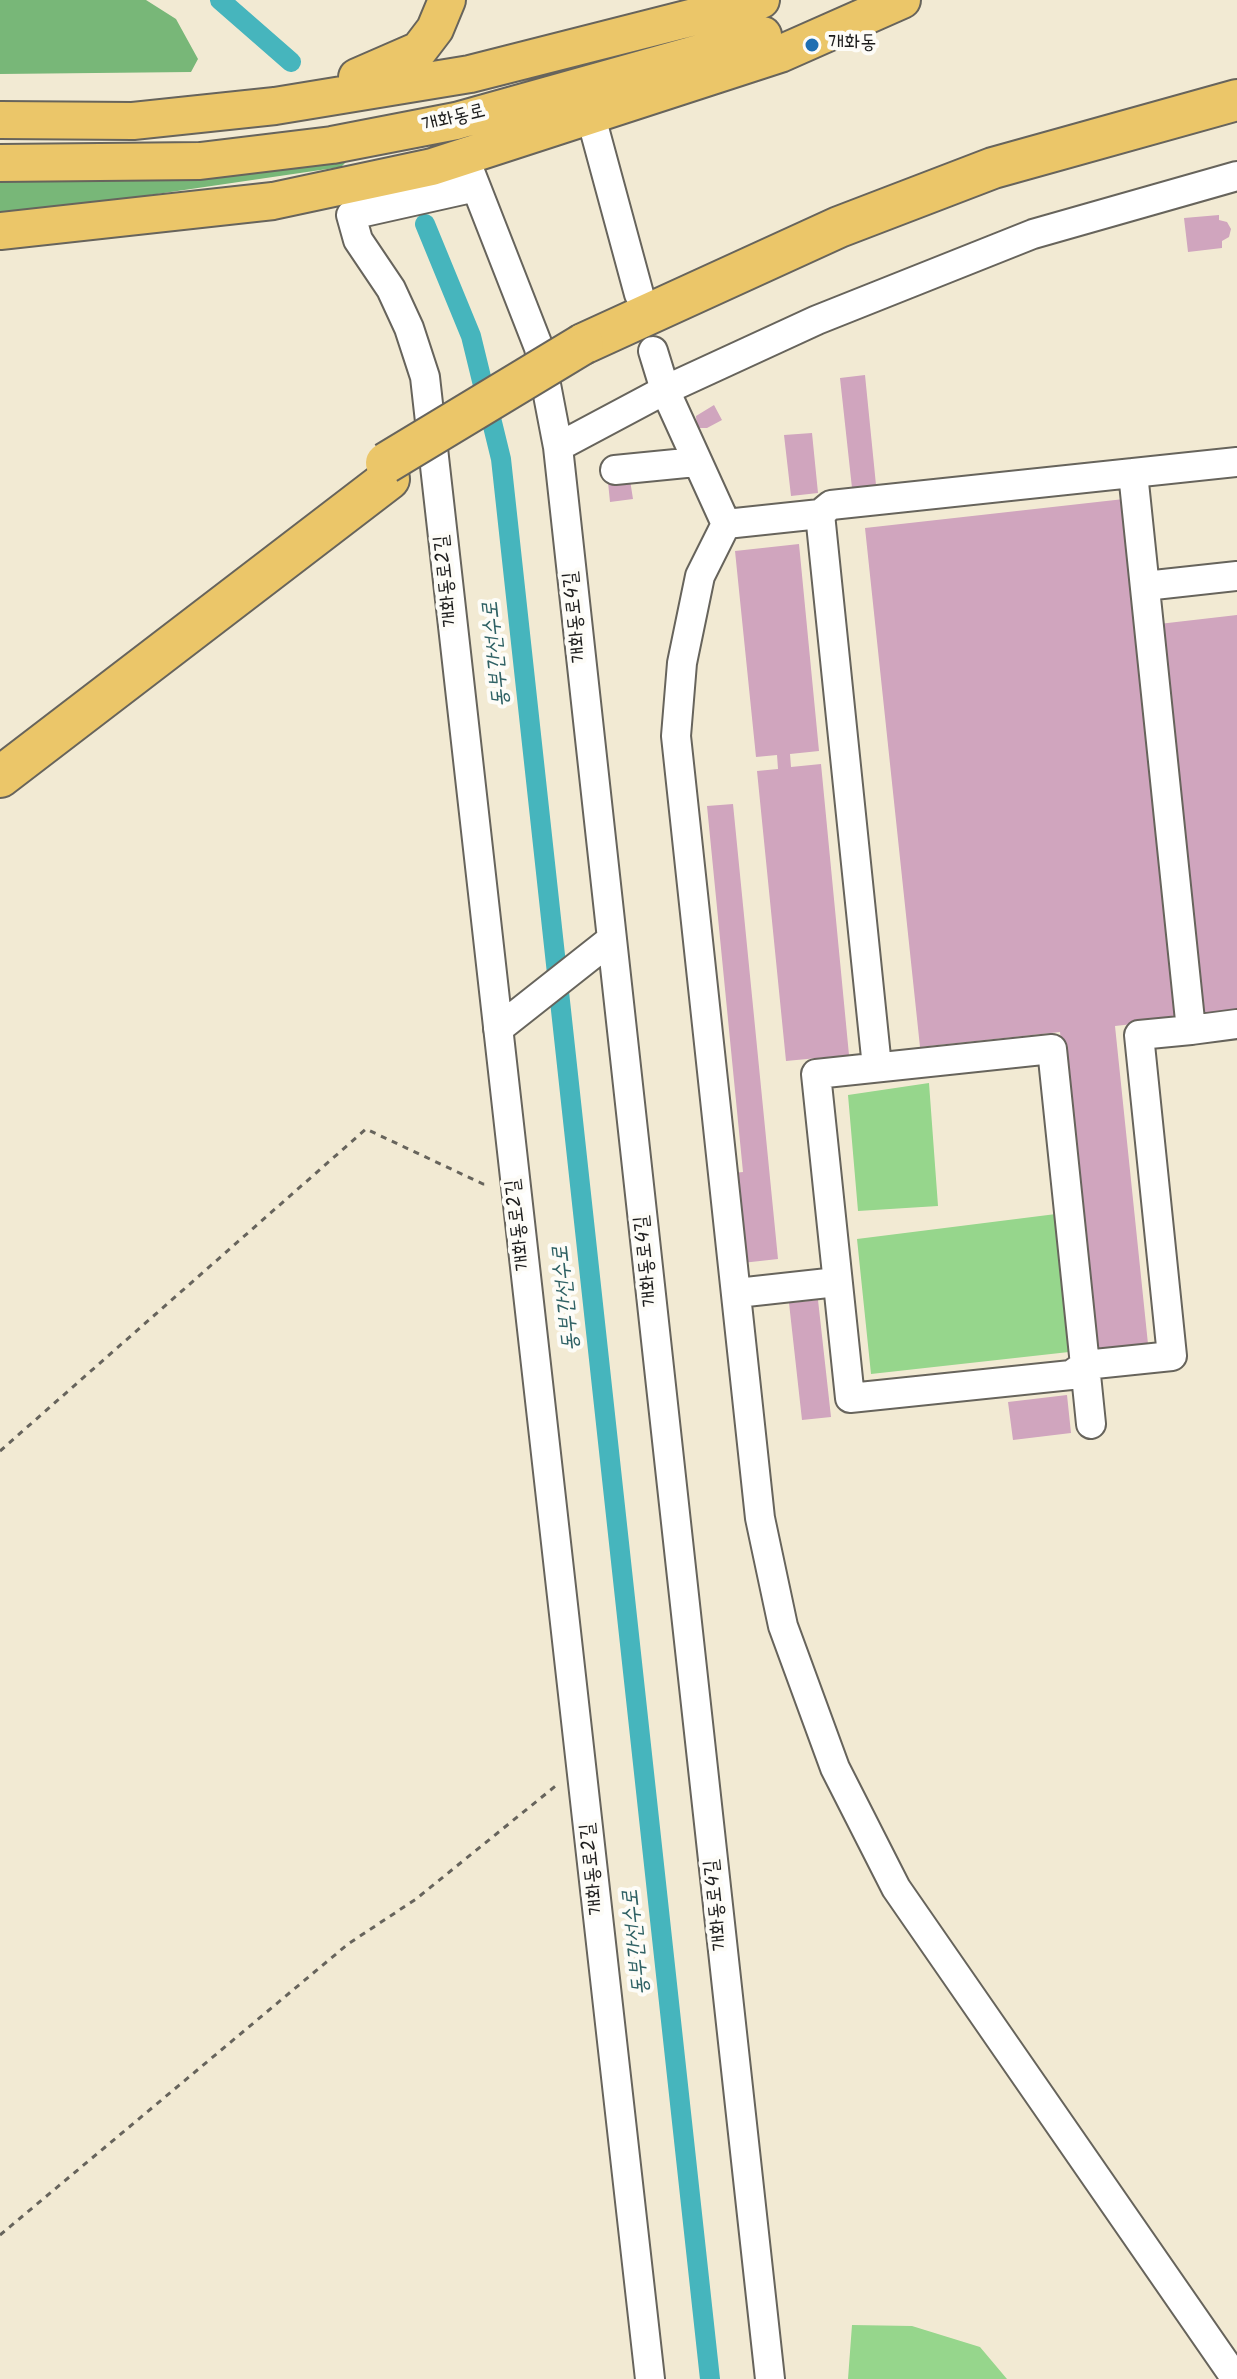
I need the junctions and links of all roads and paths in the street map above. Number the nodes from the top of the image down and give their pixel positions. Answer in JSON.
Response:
{"nodes":[{"id":1,"x":447,"y":0,"type":"edge"},
{"id":2,"x":761,"y":0,"type":"edge"},
{"id":3,"x":895,"y":0,"type":"edge"},
{"id":4,"x":902,"y":0,"type":"edge"},
{"id":5,"x":1237,"y":100,"type":"edge"},
{"id":6,"x":275,"y":106,"type":"junction"},
{"id":7,"x":1237,"y":116,"type":"edge"},
{"id":8,"x":591,"y":117,"type":"junction"},
{"id":9,"x":0,"y":120,"type":"edge"},
{"id":10,"x":0,"y":163,"type":"edge"},
{"id":11,"x":470,"y":172,"type":"junction"},
{"id":12,"x":1237,"y":176,"type":"edge"},
{"id":13,"x":0,"y":231,"type":"edge"},
{"id":14,"x":639,"y":294,"type":"dead end"},
{"id":15,"x":653,"y":351,"type":"dead end"},
{"id":16,"x":584,"y":353,"type":"junction"},
{"id":17,"x":665,"y":390,"type":"junction"},
{"id":18,"x":558,"y":447,"type":"junction"},
{"id":19,"x":696,"y":462,"type":"junction"},
{"id":20,"x":1237,"y":462,"type":"edge"},
{"id":21,"x":615,"y":470,"type":"dead end"},
{"id":22,"x":388,"y":471,"type":"junction"},
{"id":23,"x":1133,"y":473,"type":"junction"},
{"id":24,"x":820,"y":514,"type":"junction"},
{"id":25,"x":726,"y":524,"type":"junction"},
{"id":26,"x":1237,"y":576,"type":"edge"},
{"id":27,"x":1145,"y":586,"type":"junction"},
{"id":28,"x":0,"y":757,"type":"edge"},
{"id":29,"x":0,"y":777,"type":"edge"},
{"id":30,"x":602,"y":947,"type":"junction"},
{"id":31,"x":506,"y":1023,"type":"junction"},
{"id":32,"x":1237,"y":1024,"type":"edge"},
{"id":33,"x":1191,"y":1030,"type":"junction"},
{"id":34,"x":877,"y":1067,"type":"junction"},
{"id":35,"x":516,"y":1184,"type":"junction"},
{"id":36,"x":837,"y":1282,"type":"junction"},
{"id":37,"x":737,"y":1293,"type":"junction"},
{"id":38,"x":1085,"y":1365,"type":"junction"},
{"id":39,"x":1091,"y":1424,"type":"dead end"},
{"id":40,"x":0,"y":1451,"type":"edge"},
{"id":41,"x":584,"y":1774,"type":"junction"},
{"id":42,"x":0,"y":2235,"type":"edge"},
{"id":43,"x":650,"y":2379,"type":"edge"},
{"id":44,"x":770,"y":2379,"type":"edge"},
{"id":45,"x":1236,"y":2379,"type":"edge"}],
"edges":[{"from":1,"to":6,"type":"main road"},
{"from":2,"to":6,"type":"main road","name":"개화동로"},
{"from":3,"to":10,"type":"main road","name":"개화동로"},
{"from":4,"to":8,"type":"main road"},
{"from":5,"to":16,"type":"highway"},
{"from":6,"to":9,"type":"main road","name":"개화동로"},
{"from":7,"to":16,"type":"highway"},
{"from":8,"to":11,"type":"main road"},
{"from":8,"to":14,"type":"street"},
{"from":11,"to":13,"type":"main road"},
{"from":11,"to":18,"type":"street","name":"개화동로4길"},
{"from":11,"to":31,"type":"street","name":"개화동로2길"},
{"from":12,"to":17,"type":"street"},
{"from":15,"to":17,"type":"street"},
{"from":16,"to":22,"type":"highway"},
{"from":17,"to":18,"type":"street"},
{"from":17,"to":19,"type":"street"},
{"from":18,"to":30,"type":"street","name":"개화동로4길"},
{"from":19,"to":21,"type":"street"},
{"from":19,"to":25,"type":"street"},
{"from":20,"to":23,"type":"street"},
{"from":22,"to":28,"type":"highway"},
{"from":22,"to":29,"type":"highway"},
{"from":23,"to":24,"type":"street"},
{"from":23,"to":27,"type":"street"},
{"from":24,"to":25,"type":"street"},
{"from":24,"to":34,"type":"street"},
{"from":25,"to":37,"type":"street"},
{"from":26,"to":27,"type":"street"},
{"from":27,"to":33,"type":"street"},
{"from":30,"to":31,"type":"street"},
{"from":30,"to":44,"type":"street","name":"개화동로4길"},
{"from":31,"to":35,"type":"street","name":"개화동로2길"},
{"from":32,"to":33,"type":"street"},
{"from":33,"to":38,"type":"street"},
{"from":34,"to":36,"type":"street"},
{"from":34,"to":38,"type":"street"},
{"from":35,"to":40,"type":"path"},
{"from":35,"to":41,"type":"street","name":"개화동로2길"},
{"from":36,"to":37,"type":"street"},
{"from":36,"to":38,"type":"street"},
{"from":37,"to":45,"type":"street"},
{"from":38,"to":39,"type":"street"},
{"from":41,"to":42,"type":"path"},
{"from":41,"to":43,"type":"street","name":"개화동로2길"}]}
